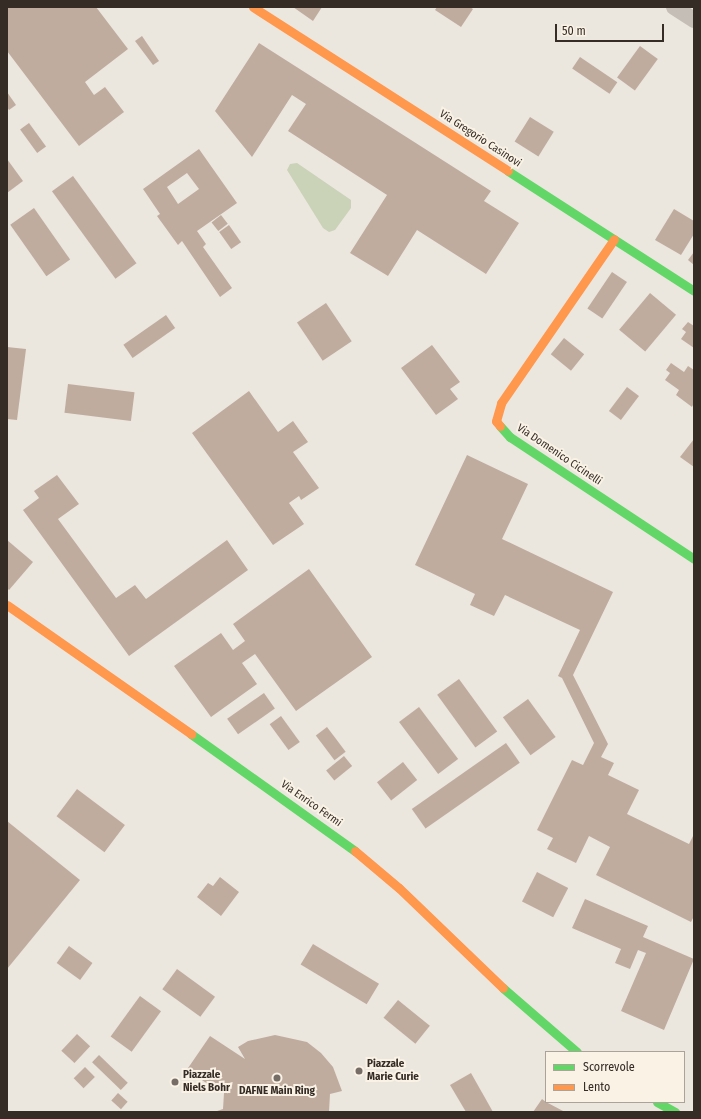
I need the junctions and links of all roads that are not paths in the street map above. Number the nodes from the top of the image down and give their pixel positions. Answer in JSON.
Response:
{"nodes":[{"id":1,"x":253,"y":7,"type":"edge"},
{"id":2,"x":674,"y":7,"type":"edge"},
{"id":3,"x":694,"y":20,"type":"edge"},
{"id":4,"x":614,"y":239,"type":"junction"},
{"id":5,"x":694,"y":291,"type":"edge"},
{"id":6,"x":694,"y":559,"type":"edge"},
{"id":7,"x":7,"y":605,"type":"edge"},
{"id":8,"x":576,"y":1051,"type":"edge"},
{"id":9,"x":659,"y":1103,"type":"edge"},
{"id":10,"x":675,"y":1112,"type":"edge"}],
"edges":[{"from":1,"to":4,"type":"street","name":"Via Gregorio Casinovi"},
{"from":2,"to":3,"type":"street"},
{"from":4,"to":5,"type":"street","name":"Via Gregorio Casinovi"},
{"from":4,"to":6,"type":"street","name":"Via Domenico Cicinelli"},
{"from":7,"to":8,"type":"street","name":"Via Enrico Fermi"},
{"from":9,"to":10,"type":"street"}]}
